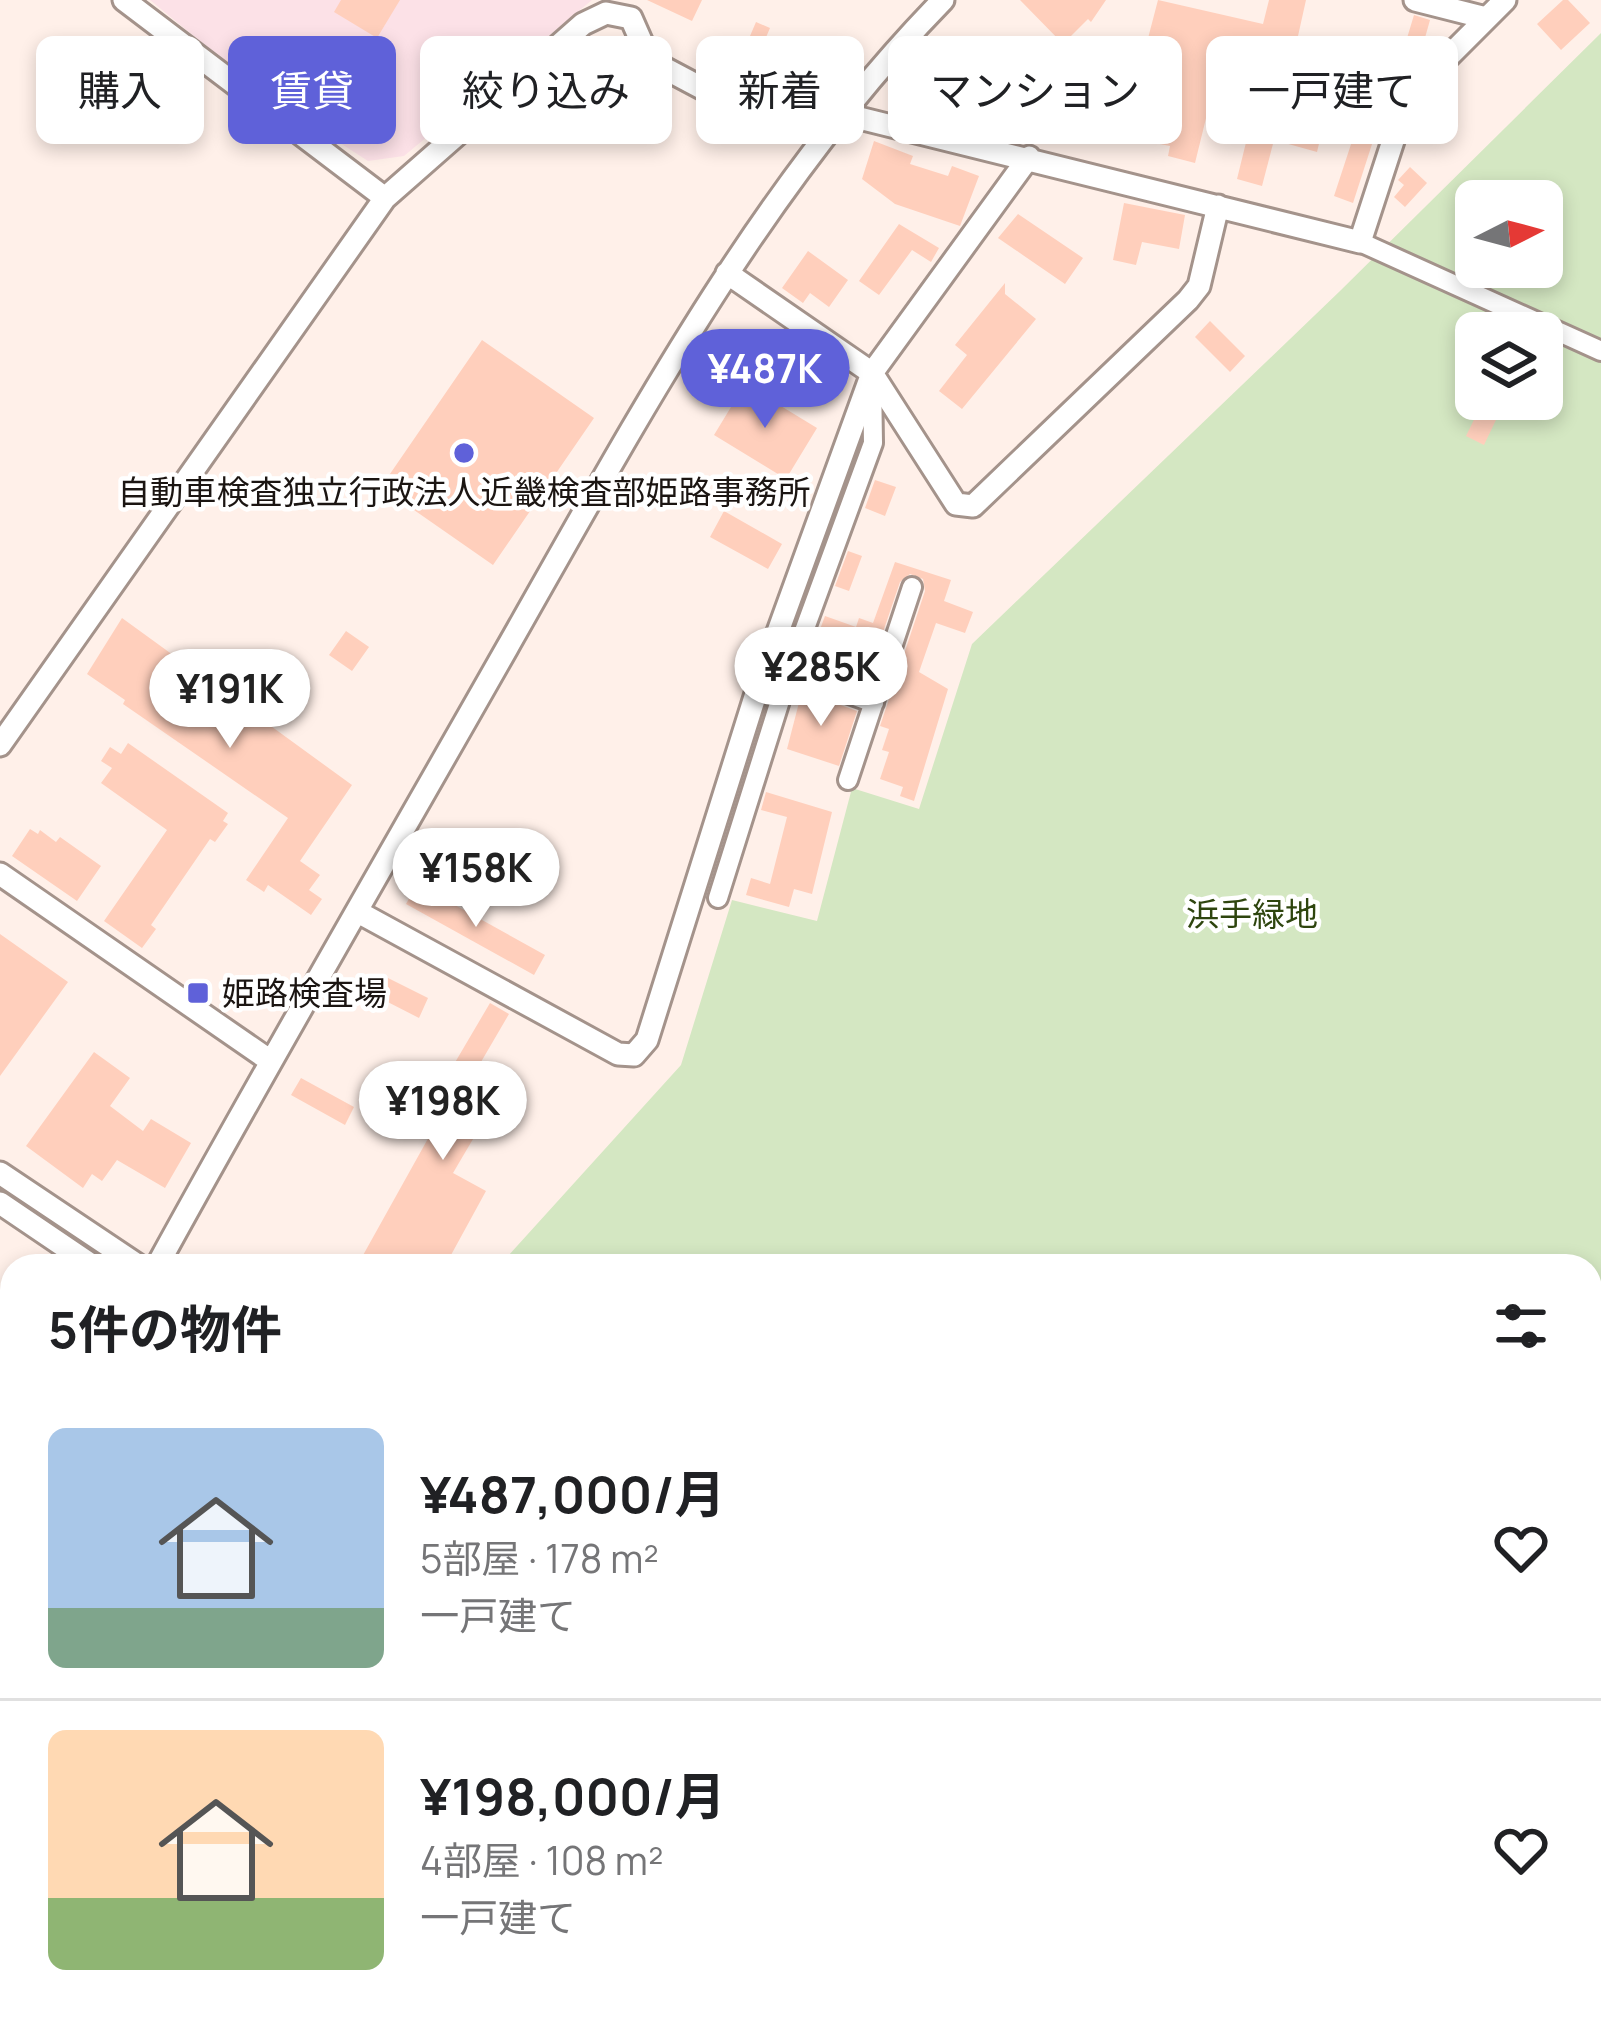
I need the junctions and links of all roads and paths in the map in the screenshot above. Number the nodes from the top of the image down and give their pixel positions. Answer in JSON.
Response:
{"nodes":[{"id":1,"x":124,"y":0,"type":"edge"},
{"id":2,"x":943,"y":0,"type":"edge"},
{"id":3,"x":1414,"y":0,"type":"edge"},
{"id":4,"x":1504,"y":0,"type":"edge"},
{"id":5,"x":636,"y":9,"type":"edge"},
{"id":6,"x":1486,"y":18,"type":"junction"},
{"id":7,"x":696,"y":87,"type":"edge"},
{"id":8,"x":864,"y":90,"type":"edge"},
{"id":9,"x":864,"y":119,"type":"edge"},
{"id":10,"x":821,"y":144,"type":"edge"},
{"id":11,"x":1029,"y":157,"type":"junction"},
{"id":12,"x":385,"y":198,"type":"junction"},
{"id":13,"x":1218,"y":206,"type":"junction"},
{"id":14,"x":1360,"y":242,"type":"junction"},
{"id":15,"x":727,"y":273,"type":"junction"},
{"id":16,"x":1601,"y":351,"type":"edge"},
{"id":17,"x":872,"y":374,"type":"junction"},
{"id":18,"x":912,"y":587,"type":"dead end"},
{"id":19,"x":790,"y":672,"type":"junction"},
{"id":20,"x":874,"y":703,"type":"junction"},
{"id":21,"x":0,"y":745,"type":"edge"},
{"id":22,"x":848,"y":780,"type":"dead end"},
{"id":23,"x":0,"y":874,"type":"edge"},
{"id":24,"x":718,"y":898,"type":"dead end"},
{"id":25,"x":358,"y":912,"type":"junction"},
{"id":26,"x":269,"y":1060,"type":"junction"},
{"id":27,"x":0,"y":1173,"type":"edge"},
{"id":28,"x":0,"y":1203,"type":"edge"},
{"id":29,"x":75,"y":1254,"type":"edge"},
{"id":30,"x":121,"y":1254,"type":"edge"},
{"id":31,"x":164,"y":1254,"type":"edge"}],
"edges":[{"from":1,"to":12,"type":"street"},
{"from":2,"to":8,"type":"street"},
{"from":3,"to":6,"type":"street"},
{"from":4,"to":6,"type":"street"},
{"from":5,"to":7,"type":"street"},
{"from":5,"to":12,"type":"street"},
{"from":6,"to":14,"type":"street"},
{"from":9,"to":11,"type":"street"},
{"from":10,"to":15,"type":"street"},
{"from":11,"to":13,"type":"street"},
{"from":11,"to":17,"type":"street"},
{"from":12,"to":21,"type":"street"},
{"from":13,"to":14,"type":"street"},
{"from":13,"to":17,"type":"street"},
{"from":14,"to":16,"type":"street"},
{"from":15,"to":17,"type":"street"},
{"from":15,"to":25,"type":"street"},
{"from":17,"to":19,"type":"street"},
{"from":17,"to":25,"type":"street"},
{"from":18,"to":20,"type":"street"},
{"from":19,"to":20,"type":"street"},
{"from":19,"to":24,"type":"street"},
{"from":20,"to":22,"type":"street"},
{"from":23,"to":26,"type":"street"},
{"from":25,"to":26,"type":"street"},
{"from":26,"to":31,"type":"street"},
{"from":27,"to":30,"type":"street"},
{"from":28,"to":29,"type":"street"}]}
